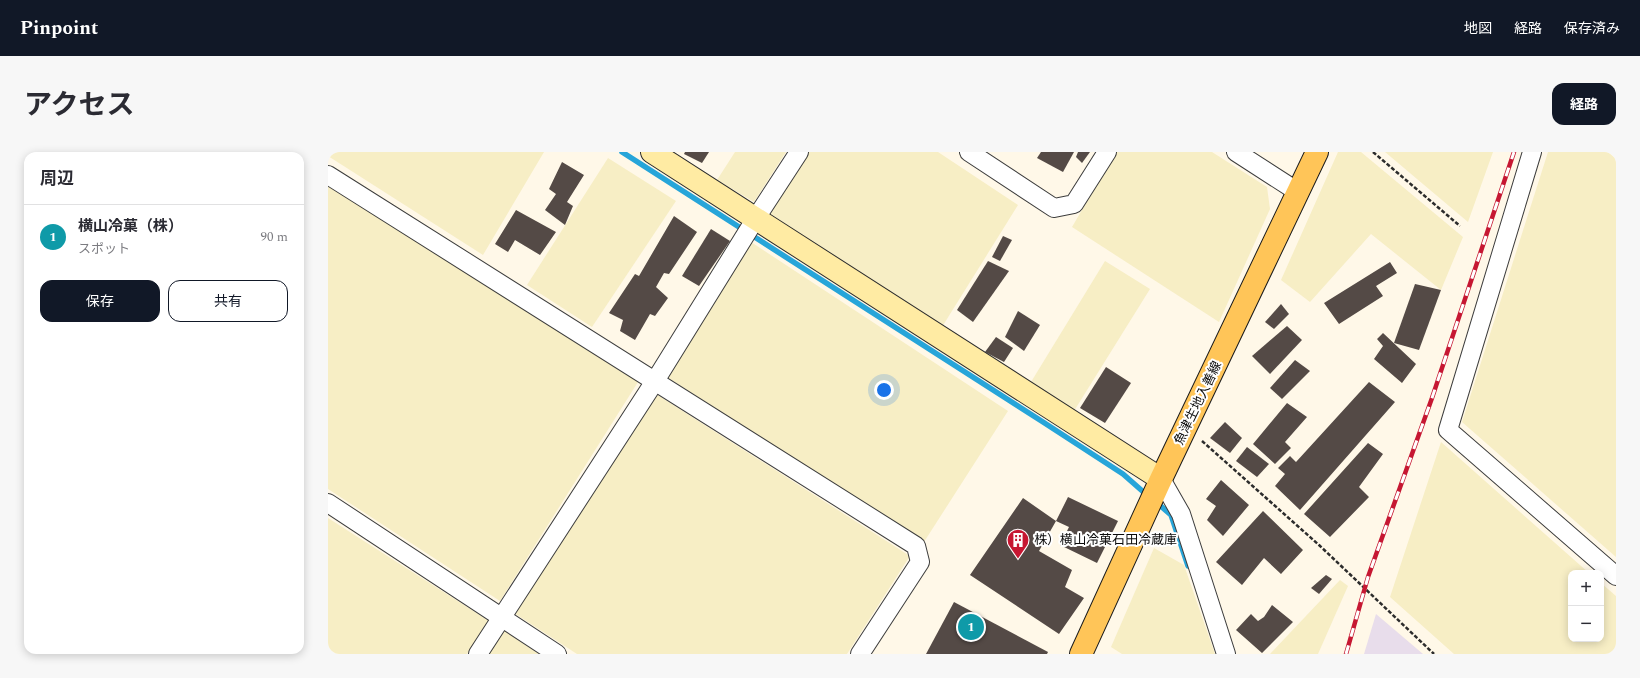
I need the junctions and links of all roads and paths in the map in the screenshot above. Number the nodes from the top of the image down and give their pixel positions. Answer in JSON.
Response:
{"nodes":[{"id":1,"x":799,"y":152,"type":"edge"},
{"id":2,"x":969,"y":152,"type":"edge"},
{"id":3,"x":1107,"y":152,"type":"edge"},
{"id":4,"x":1236,"y":152,"type":"edge"},
{"id":5,"x":1317,"y":152,"type":"edge"},
{"id":6,"x":1373,"y":152,"type":"edge"},
{"id":7,"x":1532,"y":152,"type":"edge"},
{"id":8,"x":664,"y":155,"type":"edge"},
{"id":9,"x":328,"y":175,"type":"edge"},
{"id":10,"x":1298,"y":192,"type":"junction"},
{"id":11,"x":756,"y":218,"type":"junction"},
{"id":12,"x":1460,"y":226,"type":"dead end"},
{"id":13,"x":655,"y":381,"type":"junction"},
{"id":14,"x":1187,"y":427,"type":"junction"},
{"id":15,"x":1161,"y":479,"type":"junction"},
{"id":16,"x":328,"y":503,"type":"edge"},
{"id":17,"x":1616,"y":576,"type":"edge"},
{"id":18,"x":502,"y":618,"type":"junction"},
{"id":19,"x":478,"y":654,"type":"edge"},
{"id":20,"x":557,"y":654,"type":"edge"},
{"id":21,"x":860,"y":654,"type":"edge"},
{"id":22,"x":1081,"y":654,"type":"edge"},
{"id":23,"x":1226,"y":654,"type":"edge"},
{"id":24,"x":1434,"y":654,"type":"edge"}],
"edges":[{"from":1,"to":11,"type":"street"},
{"from":2,"to":3,"type":"street"},
{"from":4,"to":10,"type":"street"},
{"from":5,"to":10,"type":"main road","name":"魚津生地入善線"},
{"from":6,"to":12,"type":"path"},
{"from":7,"to":17,"type":"street"},
{"from":8,"to":11,"type":"street"},
{"from":9,"to":13,"type":"street"},
{"from":10,"to":14,"type":"main road","name":"魚津生地入善線"},
{"from":11,"to":13,"type":"street"},
{"from":11,"to":15,"type":"street"},
{"from":13,"to":18,"type":"street"},
{"from":13,"to":21,"type":"street"},
{"from":14,"to":15,"type":"main road","name":"魚津生地入善線"},
{"from":14,"to":24,"type":"path"},
{"from":15,"to":22,"type":"main road","name":"魚津生地入善線"},
{"from":15,"to":23,"type":"street"},
{"from":16,"to":18,"type":"street"},
{"from":18,"to":19,"type":"street"},
{"from":18,"to":20,"type":"street"}]}
